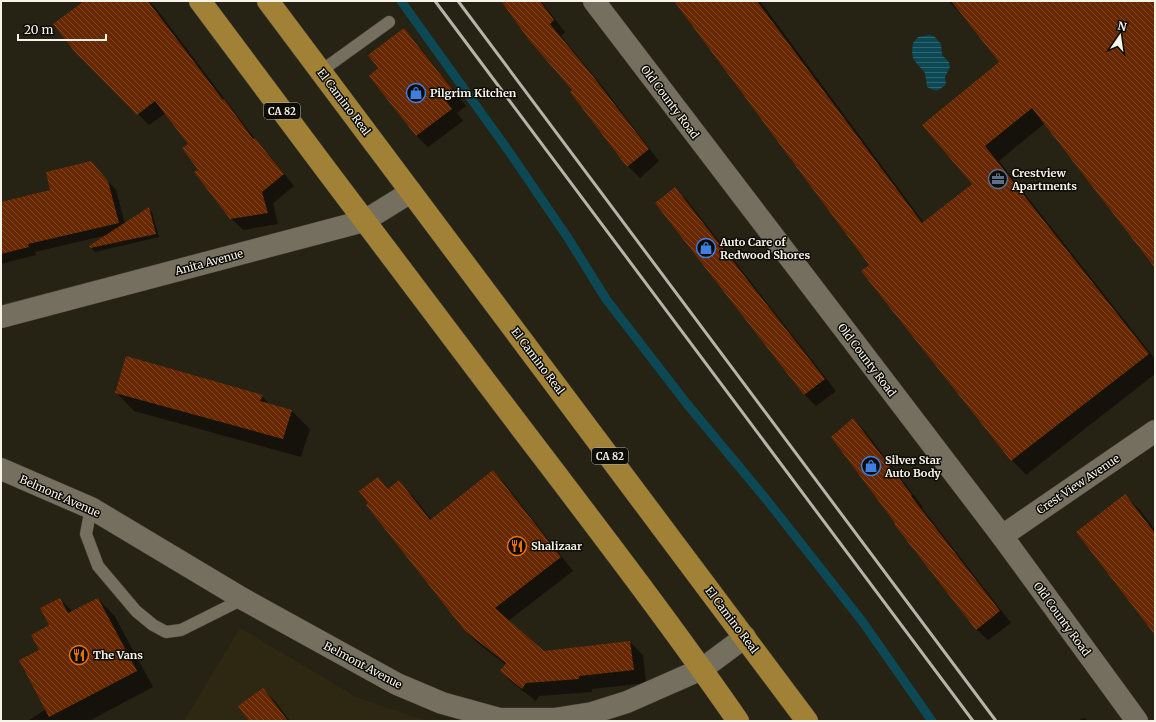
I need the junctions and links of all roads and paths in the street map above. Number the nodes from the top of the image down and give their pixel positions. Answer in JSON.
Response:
{"nodes":[{"id":1,"x":200,"y":1,"type":"edge"},
{"id":2,"x":268,"y":1,"type":"edge"},
{"id":3,"x":594,"y":1,"type":"edge"},
{"id":4,"x":389,"y":22,"type":"dead end"},
{"id":5,"x":321,"y":71,"type":"junction"},
{"id":6,"x":411,"y":192,"type":"junction"},
{"id":7,"x":364,"y":221,"type":"junction"},
{"id":8,"x":1,"y":317,"type":"edge"},
{"id":9,"x":1155,"y":431,"type":"edge"},
{"id":10,"x":1,"y":469,"type":"edge"},
{"id":11,"x":91,"y":508,"type":"junction"},
{"id":12,"x":1002,"y":536,"type":"junction"},
{"id":13,"x":243,"y":599,"type":"junction"},
{"id":14,"x":745,"y":637,"type":"junction"},
{"id":15,"x":702,"y":669,"type":"junction"},
{"id":16,"x":738,"y":721,"type":"edge"},
{"id":17,"x":807,"y":721,"type":"edge"},
{"id":18,"x":1137,"y":721,"type":"edge"}],
"edges":[{"from":1,"to":7,"type":"main road","number":"CA 82"},
{"from":2,"to":5,"type":"main road","name":"El Camino Real","number":"CA 82"},
{"from":3,"to":12,"type":"street","name":"Old County Road"},
{"from":4,"to":5,"type":"lane"},
{"from":5,"to":6,"type":"main road","name":"El Camino Real","number":"CA 82"},
{"from":6,"to":7,"type":"street","name":"Anita Avenue"},
{"from":6,"to":14,"type":"main road","name":"El Camino Real","number":"CA 82"},
{"from":7,"to":8,"type":"street","name":"Anita Avenue"},
{"from":7,"to":15,"type":"main road","number":"CA 82"},
{"from":9,"to":12,"type":"street","name":"Crest View Avenue"},
{"from":10,"to":11,"type":"street","name":"Belmont Avenue"},
{"from":11,"to":13,"type":"street","name":"Belmont Avenue"},
{"from":11,"to":13,"type":"lane"},
{"from":12,"to":18,"type":"street","name":"Old County Road"},
{"from":13,"to":15,"type":"street","name":"Belmont Avenue"},
{"from":14,"to":15,"type":"street","name":"Belmont Avenue"},
{"from":14,"to":17,"type":"main road","name":"El Camino Real","number":"CA 82"},
{"from":15,"to":16,"type":"main road","number":"CA 82"}]}
